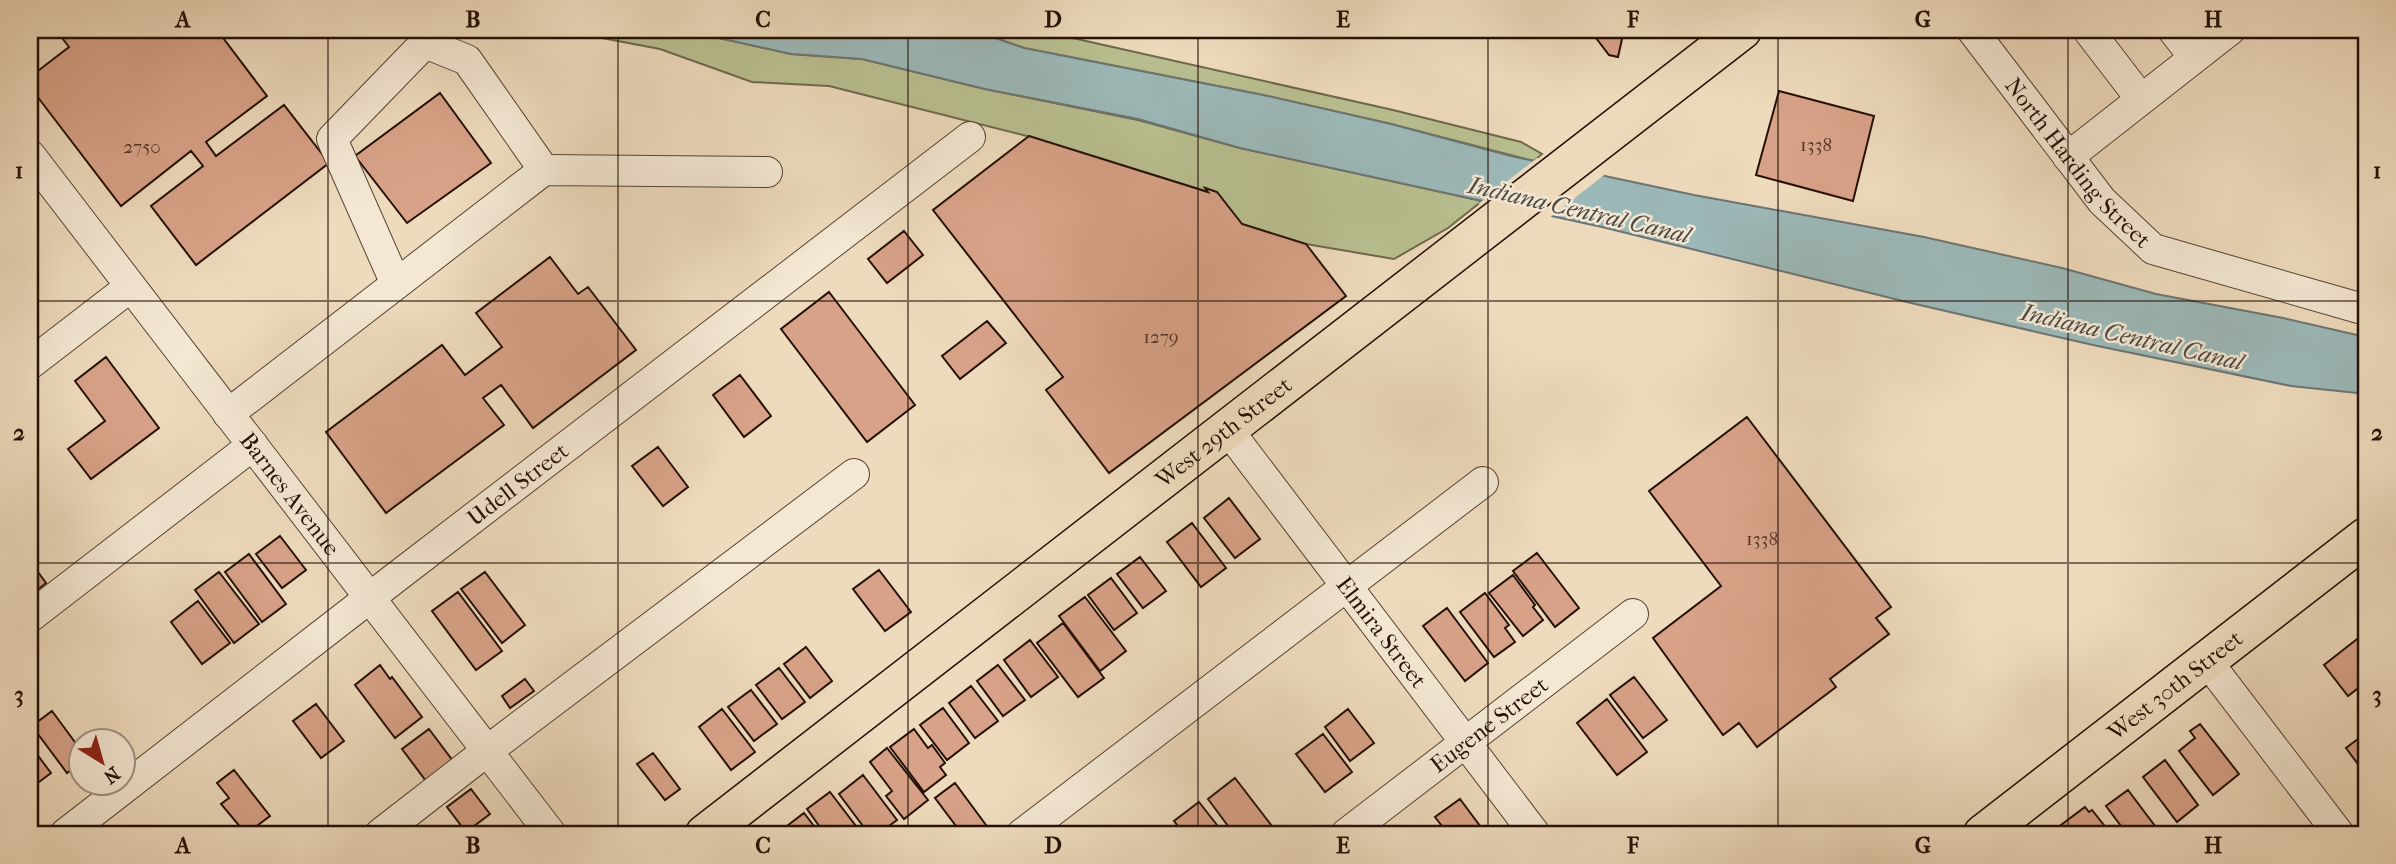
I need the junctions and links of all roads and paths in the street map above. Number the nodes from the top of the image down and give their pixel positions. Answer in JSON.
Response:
{"nodes":[{"id":1,"x":1742,"y":30,"type":"edge"},
{"id":2,"x":1972,"y":30,"type":"edge"},
{"id":3,"x":2088,"y":30,"type":"edge"},
{"id":4,"x":2173,"y":30,"type":"edge"},
{"id":5,"x":2230,"y":30,"type":"edge"},
{"id":6,"x":2194,"y":57,"type":"junction"},
{"id":7,"x":2141,"y":99,"type":"junction"},
{"id":8,"x":971,"y":137,"type":"dead end"},
{"id":9,"x":30,"y":155,"type":"edge"},
{"id":10,"x":2068,"y":157,"type":"junction"},
{"id":11,"x":544,"y":170,"type":"junction"},
{"id":12,"x":767,"y":172,"type":"dead end"},
{"id":13,"x":396,"y":284,"type":"junction"},
{"id":14,"x":130,"y":287,"type":"junction"},
{"id":15,"x":2366,"y":310,"type":"edge"},
{"id":16,"x":30,"y":364,"type":"edge"},
{"id":17,"x":228,"y":414,"type":"junction"},
{"id":18,"x":1228,"y":430,"type":"junction"},
{"id":19,"x":253,"y":445,"type":"junction"},
{"id":20,"x":854,"y":474,"type":"dead end"},
{"id":21,"x":1483,"y":482,"type":"dead end"},
{"id":22,"x":2366,"y":537,"type":"edge"},
{"id":23,"x":1346,"y":586,"type":"junction"},
{"id":24,"x":371,"y":597,"type":"junction"},
{"id":25,"x":1633,"y":614,"type":"dead end"},
{"id":26,"x":30,"y":617,"type":"edge"},
{"id":27,"x":2207,"y":661,"type":"junction"},
{"id":28,"x":1465,"y":743,"type":"junction"},
{"id":29,"x":487,"y":751,"type":"junction"},
{"id":30,"x":65,"y":834,"type":"edge"},
{"id":31,"x":380,"y":834,"type":"edge"},
{"id":32,"x":551,"y":834,"type":"edge"},
{"id":33,"x":705,"y":834,"type":"edge"},
{"id":34,"x":1022,"y":834,"type":"edge"},
{"id":35,"x":1346,"y":834,"type":"edge"},
{"id":36,"x":1535,"y":834,"type":"edge"},
{"id":37,"x":1983,"y":834,"type":"edge"},
{"id":38,"x":2338,"y":834,"type":"edge"}],
"edges":[{"from":1,"to":18,"type":"main road","name":"West 29th Street"},
{"from":2,"to":10,"type":"street","name":"North Harding Street"},
{"from":3,"to":7,"type":"street"},
{"from":4,"to":6,"type":"street"},
{"from":5,"to":6,"type":"street"},
{"from":6,"to":7,"type":"street"},
{"from":7,"to":10,"type":"street"},
{"from":8,"to":24,"type":"street","name":"Udell Street"},
{"from":9,"to":14,"type":"street","name":"Barnes Avenue"},
{"from":10,"to":15,"type":"street","name":"North Harding Street"},
{"from":11,"to":12,"type":"street"},
{"from":11,"to":13,"type":"street"},
{"from":11,"to":13,"type":"street"},
{"from":13,"to":17,"type":"street"},
{"from":14,"to":16,"type":"street"},
{"from":14,"to":17,"type":"street","name":"Barnes Avenue"},
{"from":17,"to":19,"type":"street","name":"Barnes Avenue"},
{"from":18,"to":23,"type":"street","name":"Elmira Street"},
{"from":18,"to":33,"type":"main road","name":"West 29th Street"},
{"from":19,"to":24,"type":"street","name":"Barnes Avenue"},
{"from":19,"to":26,"type":"street"},
{"from":20,"to":29,"type":"street"},
{"from":21,"to":23,"type":"street"},
{"from":22,"to":27,"type":"main road","name":"West 30th Street"},
{"from":23,"to":28,"type":"street","name":"Elmira Street"},
{"from":23,"to":34,"type":"street"},
{"from":24,"to":29,"type":"street","name":"Barnes Avenue"},
{"from":24,"to":30,"type":"street","name":"Udell Street"},
{"from":25,"to":28,"type":"street","name":"Eugene Street"},
{"from":27,"to":37,"type":"main road","name":"West 30th Street"},
{"from":27,"to":38,"type":"street"},
{"from":28,"to":35,"type":"street","name":"Eugene Street"},
{"from":28,"to":36,"type":"street","name":"Elmira Street"},
{"from":29,"to":31,"type":"street"},
{"from":29,"to":32,"type":"street","name":"Barnes Avenue"}]}
